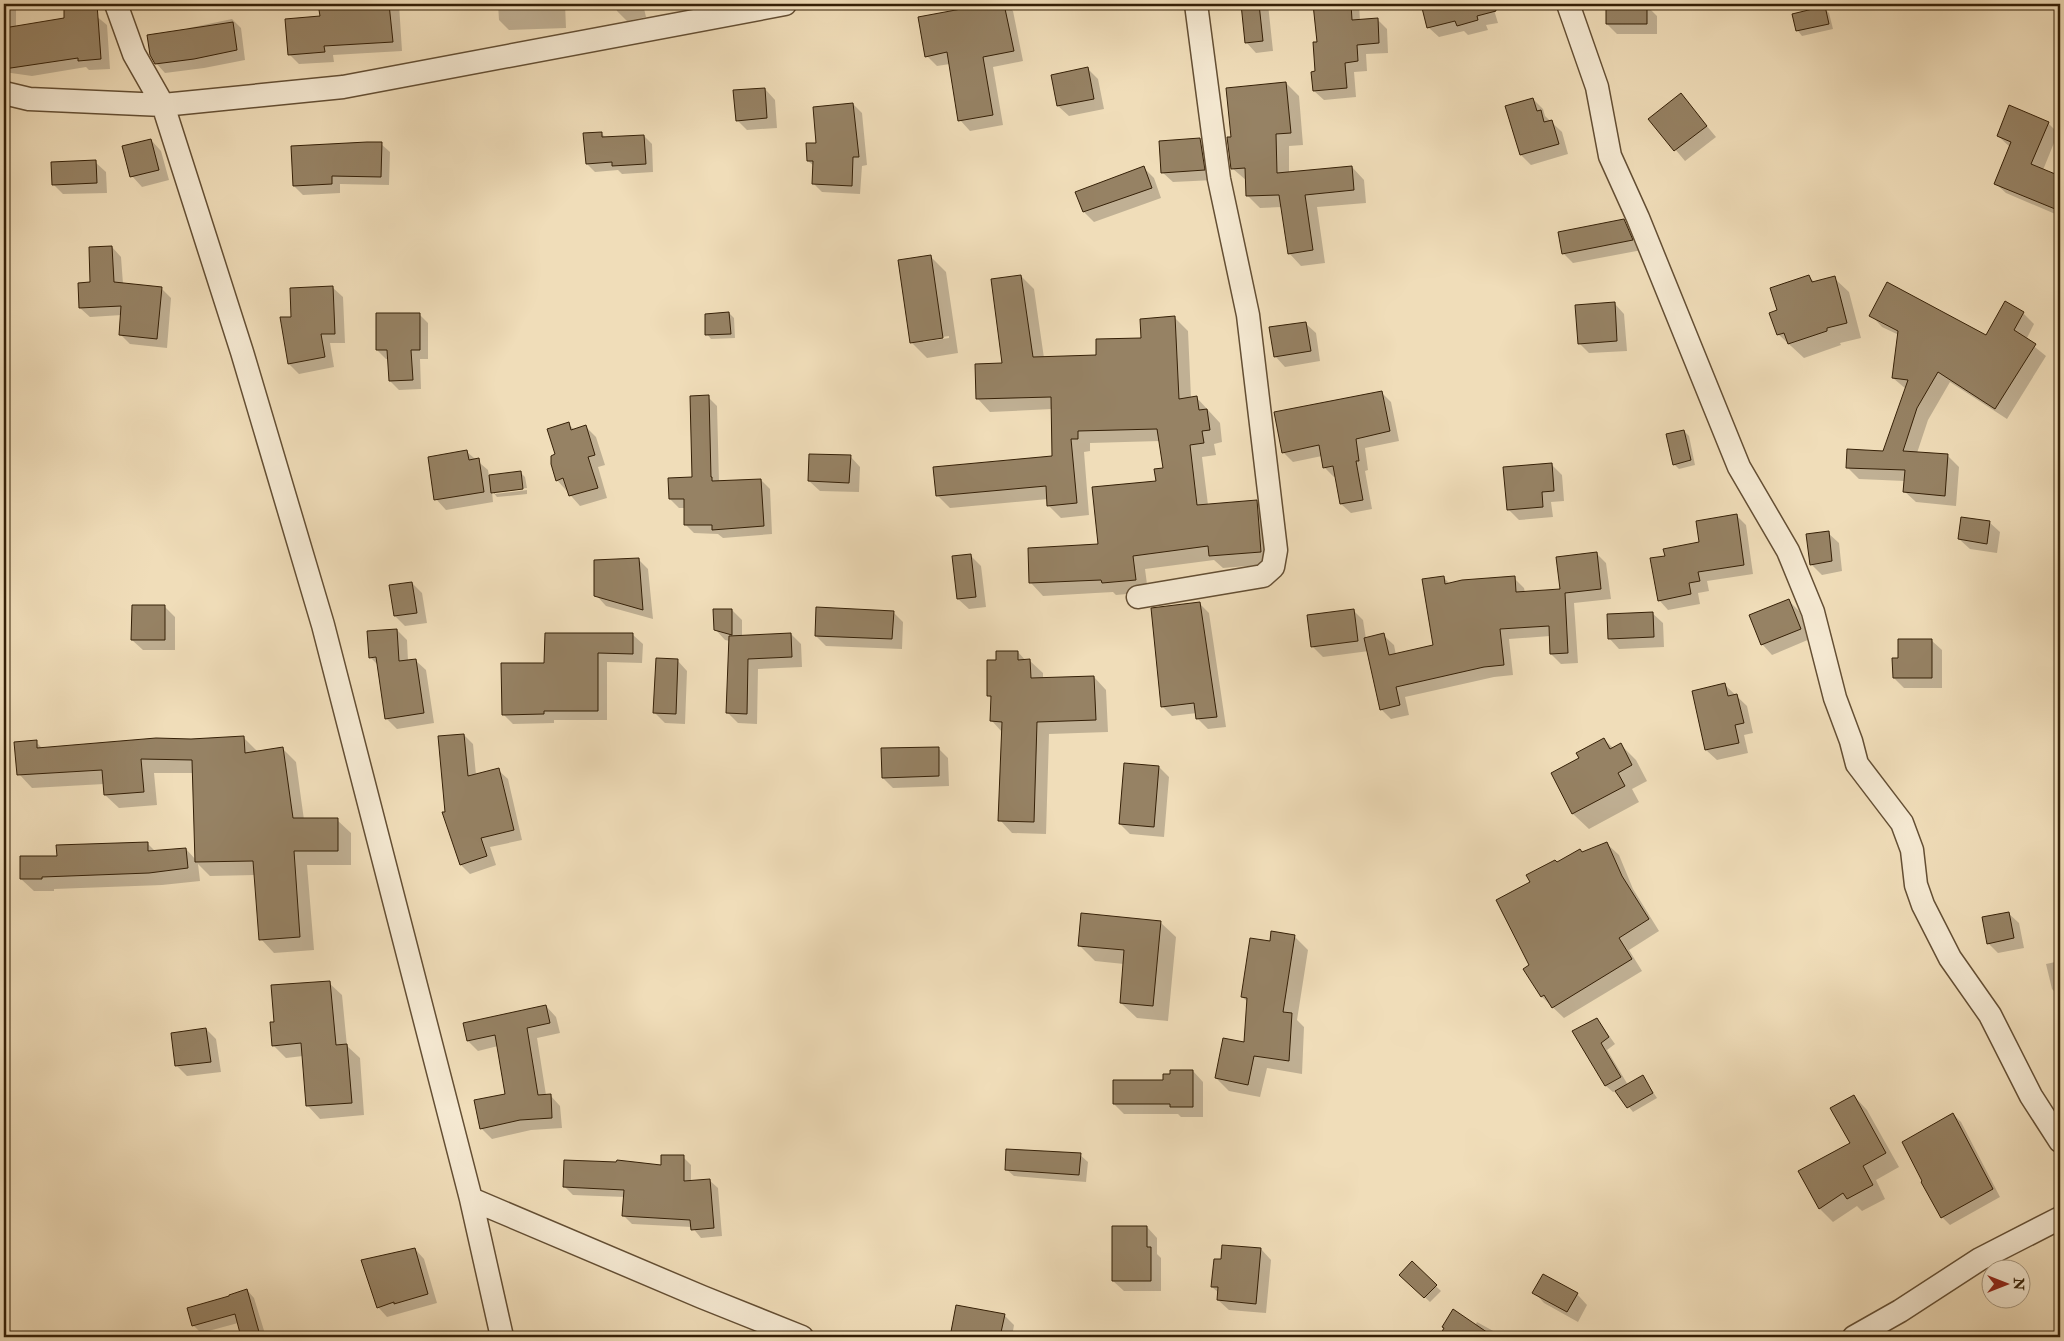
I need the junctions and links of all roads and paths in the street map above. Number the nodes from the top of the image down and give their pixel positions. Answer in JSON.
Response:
{"nodes":[{"id":1,"x":116,"y":4,"type":"edge"},
{"id":2,"x":785,"y":4,"type":"edge"},
{"id":3,"x":1196,"y":4,"type":"edge"},
{"id":4,"x":1568,"y":4,"type":"edge"},
{"id":5,"x":4,"y":93,"type":"edge"},
{"id":6,"x":163,"y":105,"type":"junction"},
{"id":7,"x":1138,"y":597,"type":"dead end"},
{"id":8,"x":2060,"y":1141,"type":"edge"},
{"id":9,"x":471,"y":1198,"type":"junction"},
{"id":10,"x":2060,"y":1218,"type":"edge"},
{"id":11,"x":502,"y":1337,"type":"edge"},
{"id":12,"x":802,"y":1337,"type":"edge"},
{"id":13,"x":1854,"y":1337,"type":"edge"}],
"edges":[{"from":1,"to":6,"type":"street"},
{"from":2,"to":6,"type":"street"},
{"from":3,"to":7,"type":"street"},
{"from":4,"to":8,"type":"street"},
{"from":5,"to":6,"type":"street"},
{"from":6,"to":9,"type":"street"},
{"from":9,"to":11,"type":"street"},
{"from":9,"to":12,"type":"street"},
{"from":10,"to":13,"type":"street"}]}
